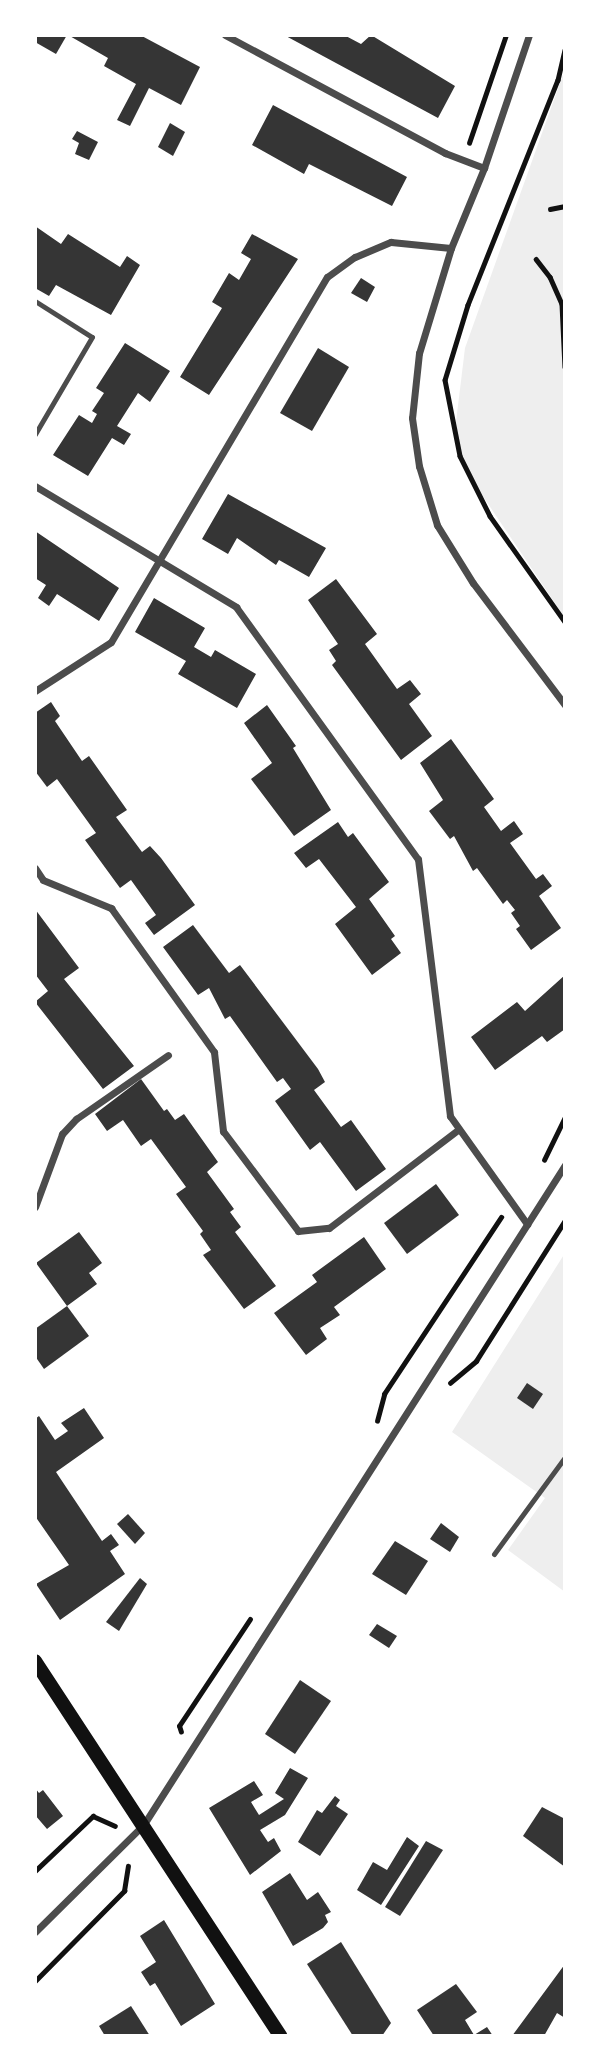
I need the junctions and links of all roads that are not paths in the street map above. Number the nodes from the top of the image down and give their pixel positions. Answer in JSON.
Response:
{"nodes":[{"id":1,"x":225,"y":35,"type":"edge"},
{"id":2,"x":529,"y":35,"type":"edge"},
{"id":3,"x":484,"y":168,"type":"junction"},
{"id":4,"x":451,"y":248,"type":"junction"},
{"id":5,"x":35,"y":301,"type":"edge"},
{"id":6,"x":35,"y":434,"type":"edge"},
{"id":7,"x":35,"y":486,"type":"edge"},
{"id":8,"x":156,"y":561,"type":"junction"},
{"id":9,"x":35,"y":691,"type":"edge"},
{"id":10,"x":565,"y":705,"type":"edge"},
{"id":11,"x":35,"y":868,"type":"edge"},
{"id":12,"x":168,"y":1055,"type":"dead end"},
{"id":13,"x":459,"y":1129,"type":"junction"},
{"id":14,"x":565,"y":1164,"type":"edge"},
{"id":15,"x":35,"y":1207,"type":"edge"},
{"id":16,"x":527,"y":1224,"type":"junction"},
{"id":17,"x":565,"y":1457,"type":"edge"},
{"id":18,"x":494,"y":1554,"type":"dead end"},
{"id":19,"x":35,"y":1661,"type":"edge"},
{"id":20,"x":144,"y":1824,"type":"junction"},
{"id":21,"x":35,"y":1932,"type":"edge"},
{"id":22,"x":280,"y":2036,"type":"edge"}],
"edges":[{"from":1,"to":3,"type":"street"},
{"from":2,"to":3,"type":"street"},
{"from":3,"to":4,"type":"street"},
{"from":4,"to":8,"type":"street"},
{"from":4,"to":10,"type":"street"},
{"from":5,"to":6,"type":"lane"},
{"from":7,"to":8,"type":"street"},
{"from":8,"to":9,"type":"street"},
{"from":8,"to":13,"type":"street"},
{"from":11,"to":13,"type":"street"},
{"from":12,"to":15,"type":"street"},
{"from":13,"to":16,"type":"street"},
{"from":14,"to":16,"type":"street"},
{"from":16,"to":20,"type":"street"},
{"from":17,"to":18,"type":"lane"},
{"from":19,"to":20,"type":"main road"},
{"from":20,"to":21,"type":"street"},
{"from":20,"to":22,"type":"main road"}]}
